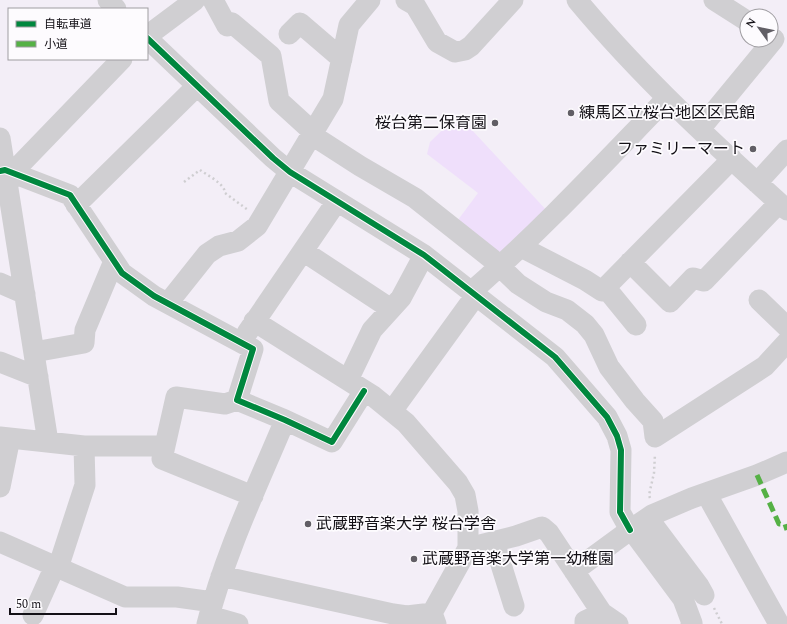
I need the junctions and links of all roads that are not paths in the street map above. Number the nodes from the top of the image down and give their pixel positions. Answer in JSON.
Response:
{"nodes":[{"id":1,"x":108,"y":0,"type":"edge"},
{"id":2,"x":195,"y":0,"type":"edge"},
{"id":3,"x":213,"y":0,"type":"edge"},
{"id":4,"x":406,"y":0,"type":"edge"},
{"id":5,"x":513,"y":0,"type":"edge"},
{"id":6,"x":577,"y":0,"type":"edge"},
{"id":7,"x":714,"y":0,"type":"edge"},
{"id":8,"x":362,"y":3,"type":"edge"},
{"id":9,"x":115,"y":8,"type":"edge"},
{"id":10,"x":739,"y":16,"type":"edge"},
{"id":11,"x":289,"y":34,"type":"dead end"},
{"id":12,"x":148,"y":36,"type":"edge"},
{"id":13,"x":148,"y":38,"type":"edge"},
{"id":14,"x":772,"y":48,"type":"edge"},
{"id":15,"x":342,"y":59,"type":"junction"},
{"id":16,"x":121,"y":60,"type":"edge"},
{"id":17,"x":197,"y":86,"type":"junction"},
{"id":18,"x":667,"y":98,"type":"junction"},
{"id":19,"x":700,"y":128,"type":"junction"},
{"id":20,"x":313,"y":132,"type":"junction"},
{"id":21,"x":0,"y":138,"type":"edge"},
{"id":22,"x":787,"y":150,"type":"edge"},
{"id":23,"x":732,"y":159,"type":"junction"},
{"id":24,"x":6,"y":171,"type":"edge"},
{"id":25,"x":290,"y":172,"type":"junction"},
{"id":26,"x":758,"y":183,"type":"junction"},
{"id":27,"x":337,"y":201,"type":"junction"},
{"id":28,"x":76,"y":205,"type":"junction"},
{"id":29,"x":783,"y":207,"type":"edge"},
{"id":30,"x":521,"y":247,"type":"junction"},
{"id":31,"x":303,"y":251,"type":"junction"},
{"id":32,"x":424,"y":255,"type":"junction"},
{"id":33,"x":114,"y":261,"type":"junction"},
{"id":34,"x":630,"y":262,"type":"junction"},
{"id":35,"x":500,"y":267,"type":"junction"},
{"id":36,"x":0,"y":282,"type":"edge"},
{"id":37,"x":605,"y":287,"type":"junction"},
{"id":38,"x":25,"y":294,"type":"junction"},
{"id":39,"x":474,"y":294,"type":"junction"},
{"id":40,"x":759,"y":300,"type":"dead end"},
{"id":41,"x":168,"y":303,"type":"junction"},
{"id":42,"x":391,"y":309,"type":"junction"},
{"id":43,"x":254,"y":321,"type":"junction"},
{"id":44,"x":636,"y":325,"type":"dead end"},
{"id":45,"x":787,"y":327,"type":"edge"},
{"id":46,"x":241,"y":342,"type":"junction"},
{"id":47,"x":787,"y":342,"type":"edge"},
{"id":48,"x":34,"y":352,"type":"junction"},
{"id":49,"x":0,"y":362,"type":"edge"},
{"id":50,"x":38,"y":378,"type":"junction"},
{"id":51,"x":356,"y":385,"type":"junction"},
{"id":52,"x":237,"y":400,"type":"junction"},
{"id":53,"x":636,"y":401,"type":"junction"},
{"id":54,"x":392,"y":411,"type":"junction"},
{"id":55,"x":285,"y":420,"type":"junction"},
{"id":56,"x":610,"y":422,"type":"junction"},
{"id":57,"x":5,"y":437,"type":"edge"},
{"id":58,"x":48,"y":442,"type":"junction"},
{"id":59,"x":84,"y":446,"type":"junction"},
{"id":60,"x":165,"y":446,"type":"junction"},
{"id":61,"x":787,"y":462,"type":"edge"},
{"id":62,"x":0,"y":487,"type":"edge"},
{"id":63,"x":706,"y":493,"type":"junction"},
{"id":64,"x":253,"y":496,"type":"junction"},
{"id":65,"x":637,"y":525,"type":"junction"},
{"id":66,"x":0,"y":542,"type":"edge"},
{"id":67,"x":494,"y":542,"type":"junction"},
{"id":68,"x":468,"y":548,"type":"junction"},
{"id":69,"x":57,"y":567,"type":"junction"},
{"id":70,"x":574,"y":571,"type":"junction"},
{"id":71,"x":221,"y":576,"type":"junction"},
{"id":72,"x":704,"y":595,"type":"dead end"},
{"id":73,"x":514,"y":606,"type":"dead end"},
{"id":74,"x":210,"y":614,"type":"edge"},
{"id":75,"x":33,"y":615,"type":"dead end"},
{"id":76,"x":610,"y":618,"type":"edge"},
{"id":77,"x":434,"y":619,"type":"edge"},
{"id":78,"x":406,"y":620,"type":"edge"},
{"id":79,"x":238,"y":624,"type":"edge"},
{"id":80,"x":585,"y":624,"type":"edge"},
{"id":81,"x":691,"y":624,"type":"edge"},
{"id":82,"x":779,"y":624,"type":"edge"}],
"edges":[{"from":1,"to":9,"type":"street"},
{"from":2,"to":12,"type":"street"},
{"from":3,"to":20,"type":"street"},
{"from":4,"to":5,"type":"street"},
{"from":6,"to":18,"type":"street"},
{"from":7,"to":10,"type":"street"},
{"from":8,"to":15,"type":"street"},
{"from":11,"to":15,"type":"street"},
{"from":13,"to":17,"type":"street"},
{"from":14,"to":19,"type":"street"},
{"from":15,"to":20,"type":"street"},
{"from":16,"to":24,"type":"street"},
{"from":17,"to":25,"type":"street"},
{"from":17,"to":28,"type":"street"},
{"from":18,"to":19,"type":"street"},
{"from":18,"to":30,"type":"street"},
{"from":19,"to":23,"type":"street"},
{"from":20,"to":25,"type":"street"},
{"from":20,"to":35,"type":"street"},
{"from":21,"to":24,"type":"street"},
{"from":22,"to":26,"type":"street"},
{"from":23,"to":26,"type":"street"},
{"from":23,"to":34,"type":"street"},
{"from":24,"to":28,"type":"street"},
{"from":24,"to":38,"type":"street"},
{"from":25,"to":27,"type":"street"},
{"from":25,"to":41,"type":"street"},
{"from":26,"to":29,"type":"street"},
{"from":27,"to":31,"type":"street"},
{"from":27,"to":32,"type":"street"},
{"from":28,"to":33,"type":"street"},
{"from":29,"to":34,"type":"street"},
{"from":30,"to":35,"type":"street"},
{"from":30,"to":37,"type":"street"},
{"from":31,"to":42,"type":"street"},
{"from":31,"to":43,"type":"street"},
{"from":32,"to":39,"type":"street"},
{"from":32,"to":42,"type":"street"},
{"from":33,"to":41,"type":"street"},
{"from":33,"to":48,"type":"street"},
{"from":34,"to":37,"type":"street"},
{"from":35,"to":39,"type":"street"},
{"from":35,"to":53,"type":"street"},
{"from":36,"to":38,"type":"street"},
{"from":37,"to":44,"type":"street"},
{"from":38,"to":48,"type":"street"},
{"from":39,"to":54,"type":"street"},
{"from":39,"to":56,"type":"street"},
{"from":40,"to":45,"type":"street"},
{"from":41,"to":46,"type":"street"},
{"from":42,"to":51,"type":"street"},
{"from":43,"to":46,"type":"street"},
{"from":43,"to":51,"type":"street"},
{"from":46,"to":52,"type":"street"},
{"from":47,"to":53,"type":"street"},
{"from":48,"to":50,"type":"street"},
{"from":49,"to":50,"type":"street"},
{"from":50,"to":58,"type":"street"},
{"from":51,"to":54,"type":"street"},
{"from":51,"to":55,"type":"street"},
{"from":52,"to":55,"type":"street"},
{"from":52,"to":60,"type":"street"},
{"from":53,"to":56,"type":"street"},
{"from":54,"to":68,"type":"street"},
{"from":55,"to":64,"type":"street"},
{"from":56,"to":65,"type":"street"},
{"from":57,"to":58,"type":"street"},
{"from":57,"to":62,"type":"street"},
{"from":58,"to":59,"type":"street"},
{"from":59,"to":60,"type":"street"},
{"from":59,"to":69,"type":"street"},
{"from":60,"to":64,"type":"street"},
{"from":61,"to":63,"type":"street"},
{"from":63,"to":65,"type":"street"},
{"from":63,"to":82,"type":"street"},
{"from":64,"to":71,"type":"street"},
{"from":65,"to":70,"type":"street"},
{"from":65,"to":72,"type":"street"},
{"from":65,"to":81,"type":"street"},
{"from":66,"to":69,"type":"street"},
{"from":67,"to":68,"type":"street"},
{"from":67,"to":70,"type":"street"},
{"from":67,"to":73,"type":"street"},
{"from":68,"to":77,"type":"street"},
{"from":69,"to":74,"type":"street"},
{"from":69,"to":75,"type":"street"},
{"from":70,"to":76,"type":"street"},
{"from":71,"to":74,"type":"street"},
{"from":71,"to":78,"type":"street"},
{"from":74,"to":79,"type":"street"},
{"from":76,"to":80,"type":"street"},
{"from":77,"to":78,"type":"street"}]}
